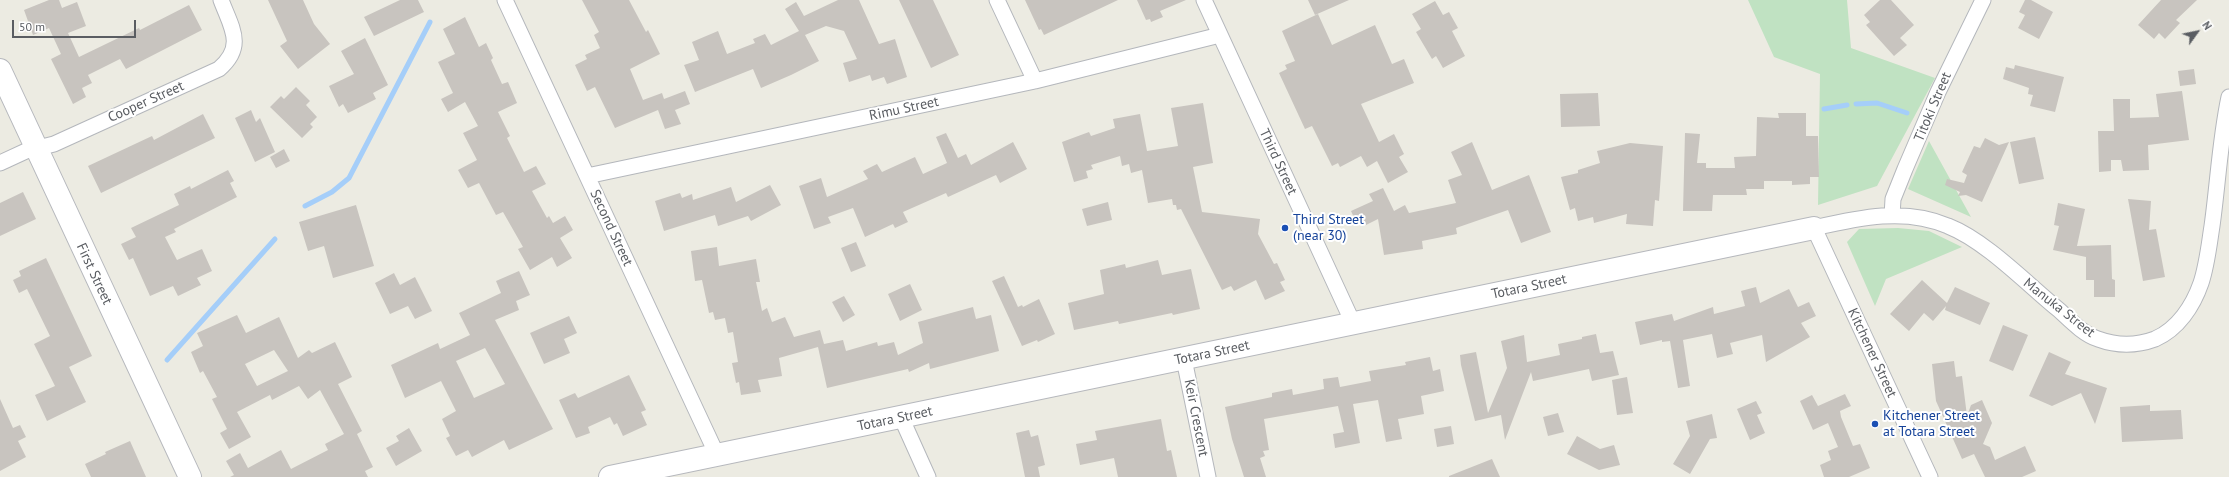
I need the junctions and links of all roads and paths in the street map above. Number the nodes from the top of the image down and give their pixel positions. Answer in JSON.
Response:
{"nodes":[{"id":1,"x":221,"y":0,"type":"edge"},
{"id":2,"x":505,"y":0,"type":"edge"},
{"id":3,"x":997,"y":0,"type":"edge"},
{"id":4,"x":1204,"y":0,"type":"edge"},
{"id":5,"x":1982,"y":0,"type":"edge"},
{"id":6,"x":1220,"y":35,"type":"junction"},
{"id":7,"x":0,"y":70,"type":"edge"},
{"id":8,"x":1035,"y":81,"type":"junction"},
{"id":9,"x":2229,"y":97,"type":"edge"},
{"id":10,"x":36,"y":148,"type":"junction"},
{"id":11,"x":0,"y":163,"type":"edge"},
{"id":12,"x":2224,"y":173,"type":"edge"},
{"id":13,"x":587,"y":176,"type":"junction"},
{"id":14,"x":1892,"y":216,"type":"junction"},
{"id":15,"x":1814,"y":228,"type":"junction"},
{"id":16,"x":1353,"y":323,"type":"junction"},
{"id":17,"x":1184,"y":359,"type":"junction"},
{"id":18,"x":901,"y":417,"type":"junction"},
{"id":19,"x":717,"y":455,"type":"junction"},
{"id":20,"x":190,"y":477,"type":"edge"},
{"id":21,"x":610,"y":477,"type":"edge"},
{"id":22,"x":928,"y":477,"type":"edge"},
{"id":23,"x":1208,"y":477,"type":"edge"},
{"id":24,"x":1930,"y":477,"type":"edge"}],
"edges":[{"from":1,"to":10,"type":"street","name":"Cooper Street"},
{"from":2,"to":13,"type":"street","name":"Second Street"},
{"from":3,"to":8,"type":"street"},
{"from":4,"to":6,"type":"street","name":"Third Street"},
{"from":5,"to":14,"type":"street","name":"Titoki Street"},
{"from":6,"to":8,"type":"street","name":"Rimu Street"},
{"from":6,"to":16,"type":"street","name":"Third Street"},
{"from":7,"to":10,"type":"street","name":"First Street"},
{"from":8,"to":13,"type":"street","name":"Rimu Street"},
{"from":9,"to":12,"type":"street","name":"Manuka Street"},
{"from":10,"to":11,"type":"street","name":"Cooper Street"},
{"from":10,"to":20,"type":"street","name":"First Street"},
{"from":12,"to":14,"type":"street","name":"Manuka Street"},
{"from":13,"to":19,"type":"street","name":"Second Street"},
{"from":14,"to":15,"type":"street","name":"Manuka Street"},
{"from":15,"to":16,"type":"street","name":"Totara Street"},
{"from":15,"to":24,"type":"street","name":"Kitchener Street"},
{"from":16,"to":17,"type":"street","name":"Totara Street"},
{"from":17,"to":18,"type":"street","name":"Totara Street"},
{"from":17,"to":23,"type":"street","name":"Keir Crescent"},
{"from":18,"to":19,"type":"street","name":"Totara Street"},
{"from":18,"to":22,"type":"street"},
{"from":19,"to":21,"type":"street","name":"Totara Street"}]}
